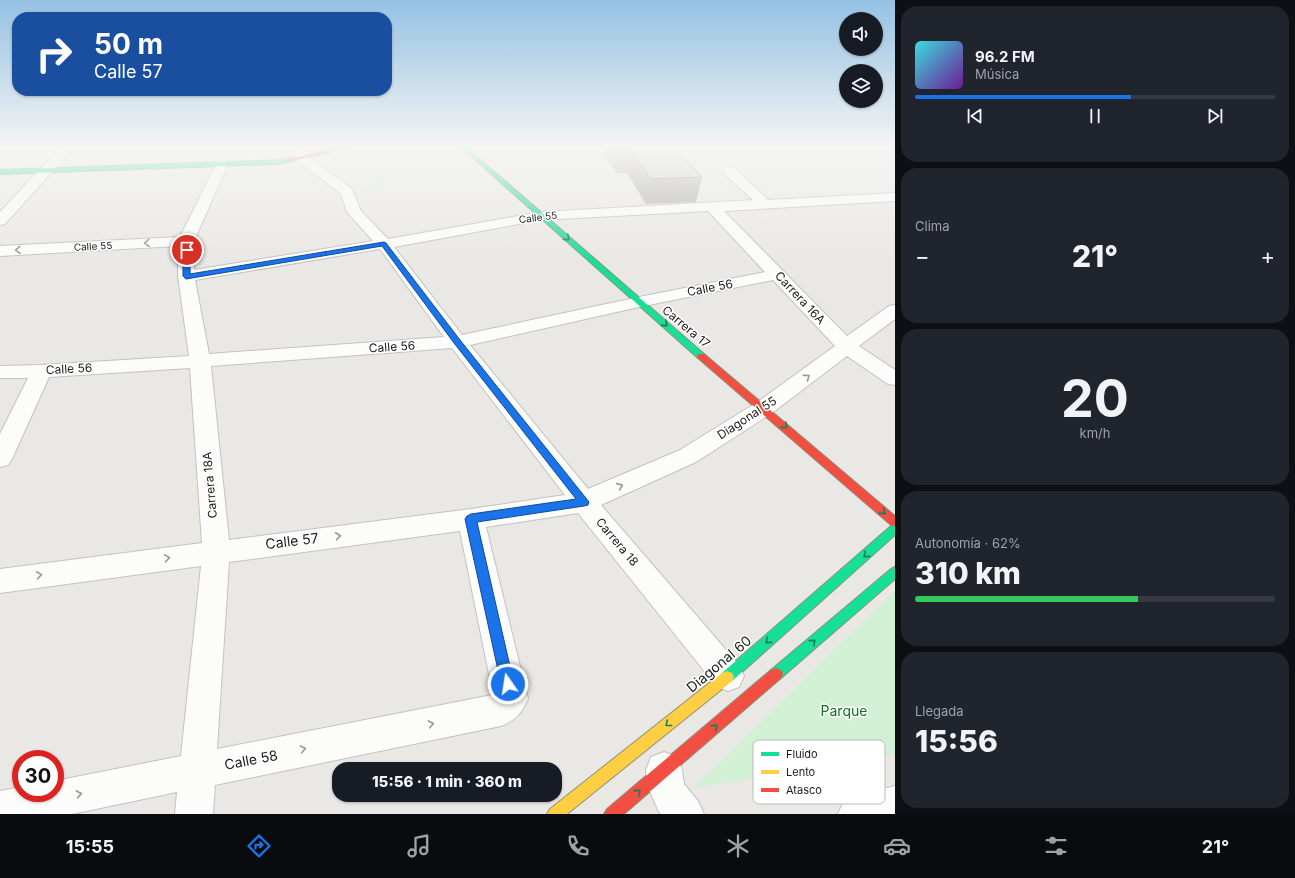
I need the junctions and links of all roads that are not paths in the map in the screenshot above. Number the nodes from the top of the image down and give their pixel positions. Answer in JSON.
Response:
{"nodes":[{"id":1,"x":32,"y":186,"type":"edge"},
{"id":2,"x":212,"y":186,"type":"edge"},
{"id":3,"x":342,"y":186,"type":"edge"},
{"id":4,"x":507,"y":186,"type":"edge"},
{"id":5,"x":746,"y":186,"type":"edge"},
{"id":6,"x":895,"y":197,"type":"edge"},
{"id":7,"x":765,"y":204,"type":"junction"},
{"id":8,"x":712,"y":207,"type":"junction"},
{"id":9,"x":541,"y":216,"type":"junction"},
{"id":10,"x":0,"y":221,"type":"edge"},
{"id":11,"x":186,"y":241,"type":"junction"},
{"id":12,"x":384,"y":244,"type":"junction"},
{"id":13,"x":0,"y":251,"type":"edge"},
{"id":14,"x":778,"y":274,"type":"junction"},
{"id":15,"x":186,"y":276,"type":"junction"},
{"id":16,"x":639,"y":302,"type":"junction"},
{"id":17,"x":895,"y":310,"type":"edge"},
{"id":18,"x":457,"y":342,"type":"junction"},
{"id":19,"x":847,"y":347,"type":"junction"},
{"id":20,"x":200,"y":362,"type":"junction"},
{"id":21,"x":41,"y":371,"type":"junction"},
{"id":22,"x":0,"y":372,"type":"edge"},
{"id":23,"x":895,"y":379,"type":"edge"},
{"id":24,"x":764,"y":408,"type":"junction"},
{"id":25,"x":0,"y":459,"type":"edge"},
{"id":26,"x":584,"y":502,"type":"junction"},
{"id":27,"x":471,"y":519,"type":"junction"},
{"id":28,"x":895,"y":522,"type":"edge"},
{"id":29,"x":895,"y":529,"type":"edge"},
{"id":30,"x":216,"y":551,"type":"junction"},
{"id":31,"x":895,"y":572,"type":"edge"},
{"id":32,"x":0,"y":581,"type":"edge"},
{"id":33,"x":728,"y":676,"type":"junction"},
{"id":34,"x":196,"y":770,"type":"junction"},
{"id":35,"x":664,"y":770,"type":"junction"},
{"id":36,"x":895,"y":805,"type":"edge"},
{"id":37,"x":0,"y":810,"type":"edge"},
{"id":38,"x":194,"y":814,"type":"edge"},
{"id":39,"x":555,"y":814,"type":"edge"},
{"id":40,"x":612,"y":814,"type":"edge"},
{"id":41,"x":685,"y":814,"type":"edge"},
{"id":42,"x":856,"y":814,"type":"edge"}],
"edges":[{"from":1,"to":10,"type":"street"},
{"from":2,"to":11,"type":"street","name":"Carrera 18A"},
{"from":3,"to":12,"type":"street","name":"Carrera 18"},
{"from":4,"to":9,"type":"street","name":"Carrera 17"},
{"from":5,"to":7,"type":"street"},
{"from":6,"to":7,"type":"street","name":"Calle 55"},
{"from":7,"to":8,"type":"street","name":"Calle 55"},
{"from":8,"to":9,"type":"street","name":"Calle 55"},
{"from":8,"to":14,"type":"street","name":"Carrera 16A"},
{"from":9,"to":12,"type":"street","name":"Calle 55"},
{"from":9,"to":16,"type":"street","name":"Carrera 17","one_way":true},
{"from":11,"to":13,"type":"street","name":"Calle 55","one_way":true},
{"from":11,"to":15,"type":"street","name":"Carrera 18A"},
{"from":12,"to":15,"type":"street","name":"Calle 55"},
{"from":12,"to":18,"type":"street","name":"Carrera 18"},
{"from":14,"to":16,"type":"street","name":"Calle 56"},
{"from":14,"to":19,"type":"street","name":"Carrera 16A"},
{"from":15,"to":20,"type":"street","name":"Carrera 18A"},
{"from":16,"to":18,"type":"street","name":"Calle 56"},
{"from":16,"to":24,"type":"street","name":"Carrera 17","one_way":true},
{"from":17,"to":19,"type":"street","name":"Diagonal 55"},
{"from":18,"to":20,"type":"street","name":"Calle 56"},
{"from":18,"to":26,"type":"street","name":"Carrera 18"},
{"from":19,"to":23,"type":"street","name":"Carrera 16A"},
{"from":24,"to":19,"type":"street","name":"Diagonal 55","one_way":true},
{"from":20,"to":21,"type":"street","name":"Calle 56"},
{"from":20,"to":30,"type":"street","name":"Carrera 18A"},
{"from":21,"to":22,"type":"street","name":"Calle 56"},
{"from":21,"to":25,"type":"street"},
{"from":26,"to":24,"type":"street","name":"Diagonal 55","one_way":true},
{"from":24,"to":28,"type":"street","name":"Carrera 17","one_way":true},
{"from":26,"to":27,"type":"street","name":"Calle 57"},
{"from":26,"to":33,"type":"street","name":"Carrera 18"},
{"from":30,"to":27,"type":"street","name":"Calle 57","one_way":true},
{"from":34,"to":27,"type":"street","name":"Calle 58","one_way":true},
{"from":29,"to":33,"type":"street","name":"Diagonal 60","one_way":true},
{"from":32,"to":30,"type":"street","name":"Calle 57","one_way":true},
{"from":30,"to":34,"type":"street","name":"Carrera 18A"},
{"from":35,"to":31,"type":"street","one_way":true},
{"from":33,"to":39,"type":"street","name":"Diagonal 60","one_way":true},
{"from":37,"to":34,"type":"street","name":"Calle 58","one_way":true},
{"from":34,"to":38,"type":"street","name":"Carrera 18A"},
{"from":40,"to":35,"type":"street","one_way":true},
{"from":35,"to":41,"type":"street"},
{"from":36,"to":42,"type":"street"}]}
